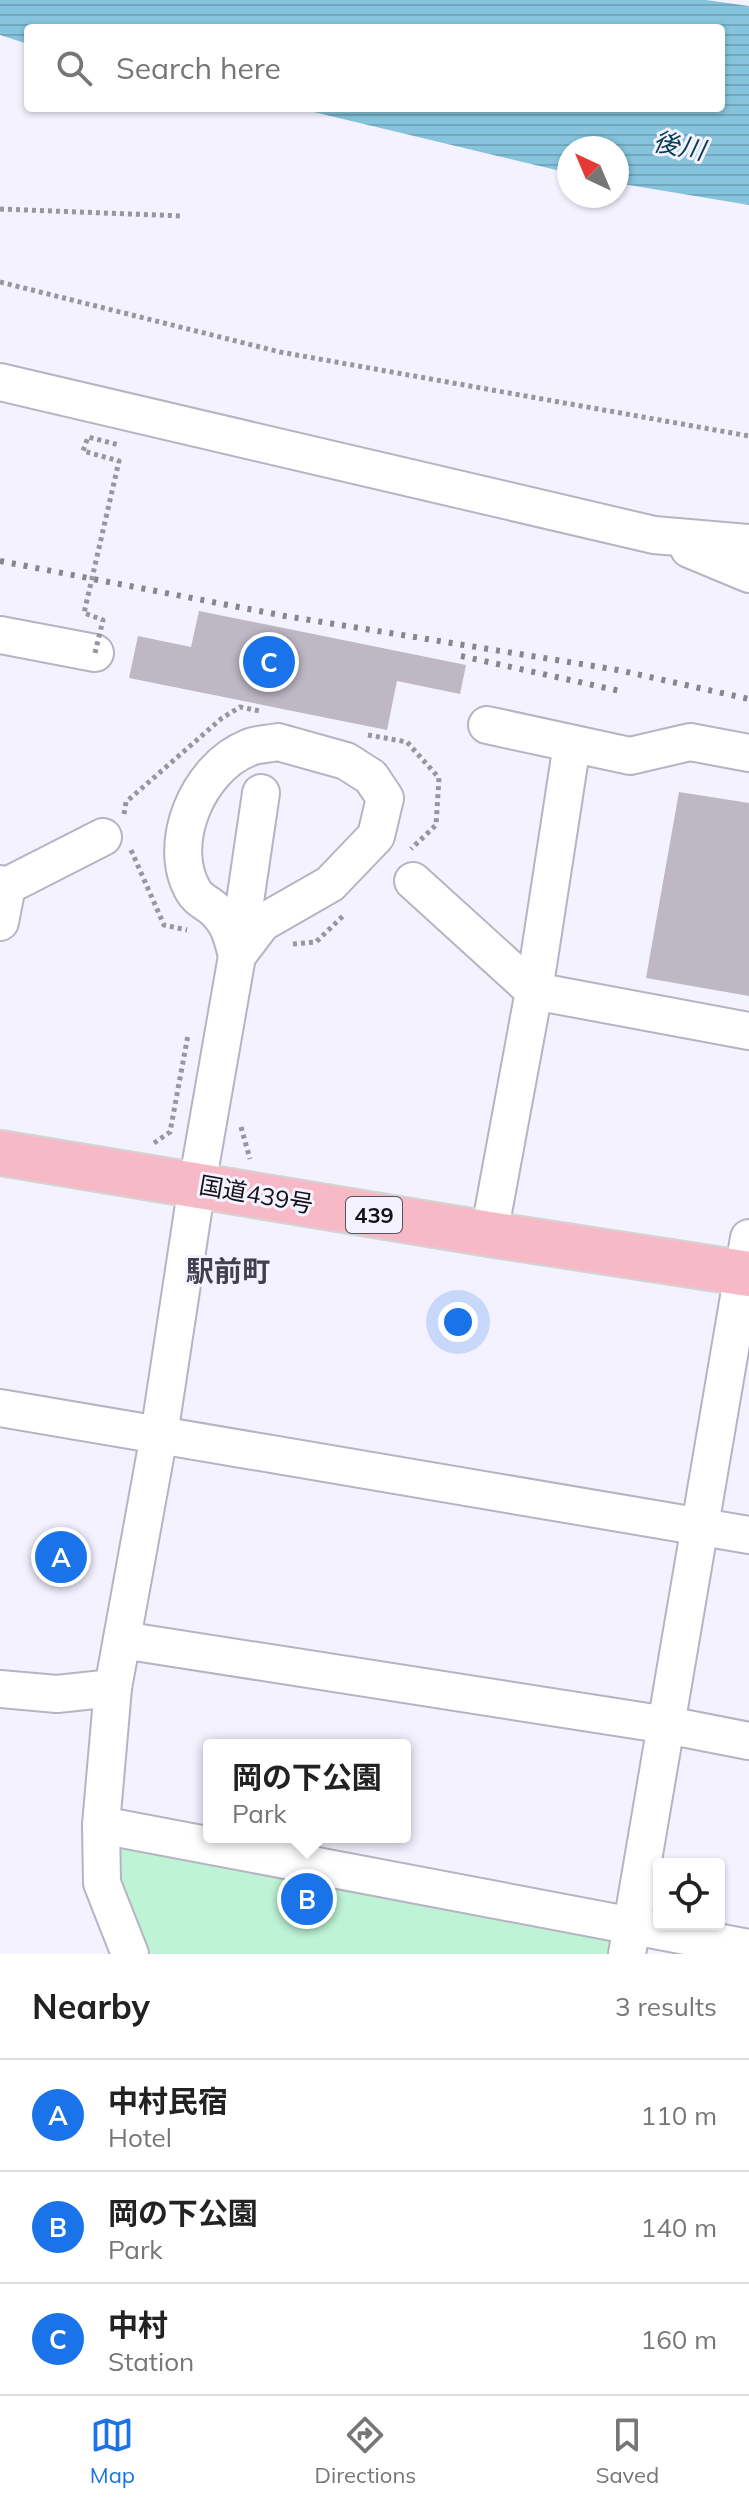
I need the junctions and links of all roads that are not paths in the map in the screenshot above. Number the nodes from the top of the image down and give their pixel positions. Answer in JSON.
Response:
{"nodes":[{"id":1,"x":0,"y":382,"type":"edge"},
{"id":2,"x":654,"y":535,"type":"junction"},
{"id":3,"x":749,"y":543,"type":"edge"},
{"id":4,"x":749,"y":574,"type":"edge"},
{"id":5,"x":0,"y":635,"type":"edge"},
{"id":6,"x":95,"y":653,"type":"road end"},
{"id":7,"x":487,"y":725,"type":"dead end"},
{"id":8,"x":572,"y":744,"type":"junction"},
{"id":9,"x":749,"y":753,"type":"edge"},
{"id":10,"x":261,"y":793,"type":"dead end"},
{"id":11,"x":117,"y":835,"type":"road end"},
{"id":12,"x":413,"y":881,"type":"dead end"},
{"id":13,"x":3,"y":885,"type":"edge"},
{"id":14,"x":0,"y":922,"type":"edge"},
{"id":15,"x":237,"y":956,"type":"junction"},
{"id":16,"x":534,"y":991,"type":"junction"},
{"id":17,"x":749,"y":1031,"type":"edge"},
{"id":18,"x":0,"y":1153,"type":"edge"},
{"id":19,"x":197,"y":1185,"type":"junction"},
{"id":20,"x":489,"y":1234,"type":"junction"},
{"id":21,"x":747,"y":1261,"type":"edge"},
{"id":22,"x":0,"y":1408,"type":"edge"},
{"id":23,"x":159,"y":1435,"type":"junction"},
{"id":24,"x":702,"y":1527,"type":"junction"},
{"id":25,"x":749,"y":1535,"type":"edge"},
{"id":26,"x":122,"y":1640,"type":"junction"},
{"id":27,"x":113,"y":1688,"type":"junction"},
{"id":28,"x":0,"y":1689,"type":"edge"},
{"id":29,"x":667,"y":1725,"type":"junction"},
{"id":30,"x":749,"y":1741,"type":"edge"},
{"id":31,"x":101,"y":1825,"type":"junction"},
{"id":32,"x":630,"y":1940,"type":"edge"},
{"id":33,"x":749,"y":1948,"type":"edge"},
{"id":34,"x":130,"y":1954,"type":"edge"}],
"edges":[{"from":1,"to":2,"type":"street"},
{"from":2,"to":3,"type":"street"},
{"from":2,"to":4,"type":"street"},
{"from":5,"to":6,"type":"street"},
{"from":7,"to":8,"type":"street"},
{"from":8,"to":9,"type":"street"},
{"from":8,"to":16,"type":"street"},
{"from":10,"to":15,"type":"street"},
{"from":11,"to":13,"type":"street"},
{"from":12,"to":16,"type":"street"},
{"from":13,"to":14,"type":"street"},
{"from":15,"to":15,"type":"street"},
{"from":15,"to":19,"type":"street"},
{"from":16,"to":17,"type":"street"},
{"from":16,"to":20,"type":"street"},
{"from":18,"to":19,"type":"highway","name":"国道439号","number":"439"},
{"from":19,"to":20,"type":"highway","name":"国道439号","number":"439"},
{"from":19,"to":23,"type":"street"},
{"from":20,"to":21,"type":"highway","name":"国道439号","number":"439"},
{"from":21,"to":24,"type":"street"},
{"from":22,"to":23,"type":"street"},
{"from":23,"to":24,"type":"street"},
{"from":23,"to":26,"type":"street"},
{"from":24,"to":25,"type":"street"},
{"from":24,"to":29,"type":"street"},
{"from":26,"to":27,"type":"street"},
{"from":26,"to":29,"type":"street"},
{"from":27,"to":28,"type":"street"},
{"from":27,"to":31,"type":"street"},
{"from":29,"to":30,"type":"street"},
{"from":29,"to":32,"type":"street"},
{"from":31,"to":32,"type":"street"},
{"from":31,"to":34,"type":"street"},
{"from":32,"to":33,"type":"street"}]}
